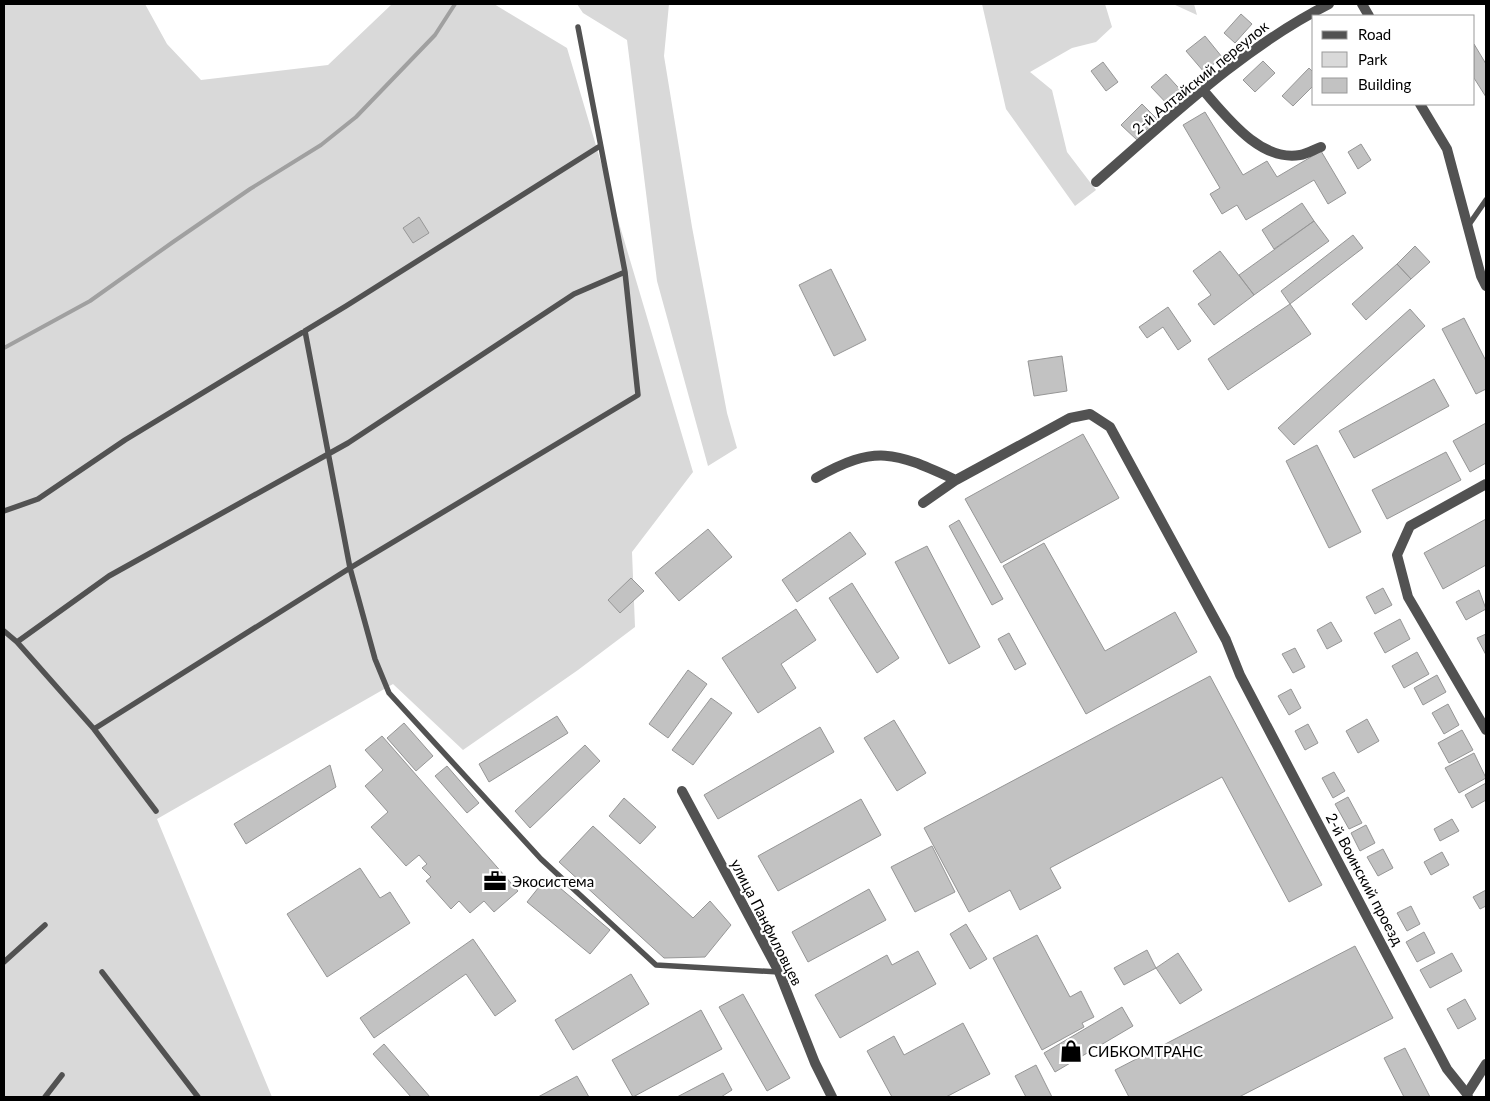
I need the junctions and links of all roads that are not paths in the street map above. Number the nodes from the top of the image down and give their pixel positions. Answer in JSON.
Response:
{"nodes":[{"id":1,"x":1329,"y":4,"type":"edge"},
{"id":2,"x":1362,"y":4,"type":"edge"},
{"id":3,"x":1368,"y":15,"type":"edge"},
{"id":4,"x":578,"y":27,"type":"dead end"},
{"id":5,"x":1203,"y":90,"type":"junction"},
{"id":6,"x":1421,"y":105,"type":"edge"},
{"id":7,"x":600,"y":146,"type":"junction"},
{"id":8,"x":1321,"y":147,"type":"dead end"},
{"id":9,"x":1096,"y":182,"type":"dead end"},
{"id":10,"x":1486,"y":200,"type":"edge"},
{"id":11,"x":1468,"y":226,"type":"junction"},
{"id":12,"x":625,"y":272,"type":"junction"},
{"id":13,"x":1486,"y":286,"type":"edge"},
{"id":14,"x":305,"y":331,"type":"junction"},
{"id":15,"x":328,"y":454,"type":"junction"},
{"id":16,"x":816,"y":478,"type":"dead end"},
{"id":17,"x":956,"y":480,"type":"junction"},
{"id":18,"x":1486,"y":484,"type":"edge"},
{"id":19,"x":923,"y":503,"type":"dead end"},
{"id":20,"x":4,"y":511,"type":"edge"},
{"id":21,"x":350,"y":568,"type":"junction"},
{"id":22,"x":4,"y":631,"type":"edge"},
{"id":23,"x":17,"y":642,"type":"junction"},
{"id":24,"x":94,"y":729,"type":"junction"},
{"id":25,"x":1486,"y":730,"type":"edge"},
{"id":26,"x":682,"y":791,"type":"dead end"},
{"id":27,"x":156,"y":811,"type":"dead end"},
{"id":28,"x":45,"y":925,"type":"dead end"},
{"id":29,"x":4,"y":962,"type":"edge"},
{"id":30,"x":102,"y":972,"type":"dead end"},
{"id":31,"x":779,"y":972,"type":"junction"},
{"id":32,"x":1486,"y":1064,"type":"edge"},
{"id":33,"x":62,"y":1075,"type":"dead end"},
{"id":34,"x":1468,"y":1096,"type":"edge"},
{"id":35,"x":45,"y":1097,"type":"edge"},
{"id":36,"x":198,"y":1097,"type":"edge"},
{"id":37,"x":832,"y":1097,"type":"edge"}],
"edges":[{"from":1,"to":5,"type":"street","name":"2-й Алтайский переулок"},
{"from":2,"to":3,"type":"street"},
{"from":4,"to":7,"type":"lane"},
{"from":5,"to":8,"type":"street"},
{"from":5,"to":9,"type":"street","name":"2-й Алтайский переулок"},
{"from":6,"to":11,"type":"street"},
{"from":7,"to":12,"type":"lane"},
{"from":7,"to":14,"type":"lane"},
{"from":10,"to":11,"type":"lane"},
{"from":11,"to":13,"type":"street"},
{"from":12,"to":15,"type":"lane"},
{"from":12,"to":21,"type":"lane"},
{"from":14,"to":15,"type":"lane"},
{"from":14,"to":20,"type":"lane"},
{"from":15,"to":21,"type":"lane"},
{"from":15,"to":23,"type":"lane"},
{"from":16,"to":17,"type":"street"},
{"from":17,"to":19,"type":"street","name":"2-й Воинский проезд"},
{"from":17,"to":34,"type":"street","name":"2-й Воинский проезд"},
{"from":18,"to":25,"type":"street"},
{"from":21,"to":24,"type":"lane"},
{"from":21,"to":31,"type":"lane"},
{"from":22,"to":23,"type":"lane"},
{"from":23,"to":24,"type":"lane"},
{"from":24,"to":27,"type":"lane"},
{"from":26,"to":31,"type":"street","name":"улица Панфиловцев"},
{"from":28,"to":29,"type":"lane"},
{"from":30,"to":36,"type":"lane"},
{"from":31,"to":37,"type":"street","name":"улица Панфиловцев"},
{"from":32,"to":34,"type":"street"},
{"from":33,"to":35,"type":"lane"}]}
